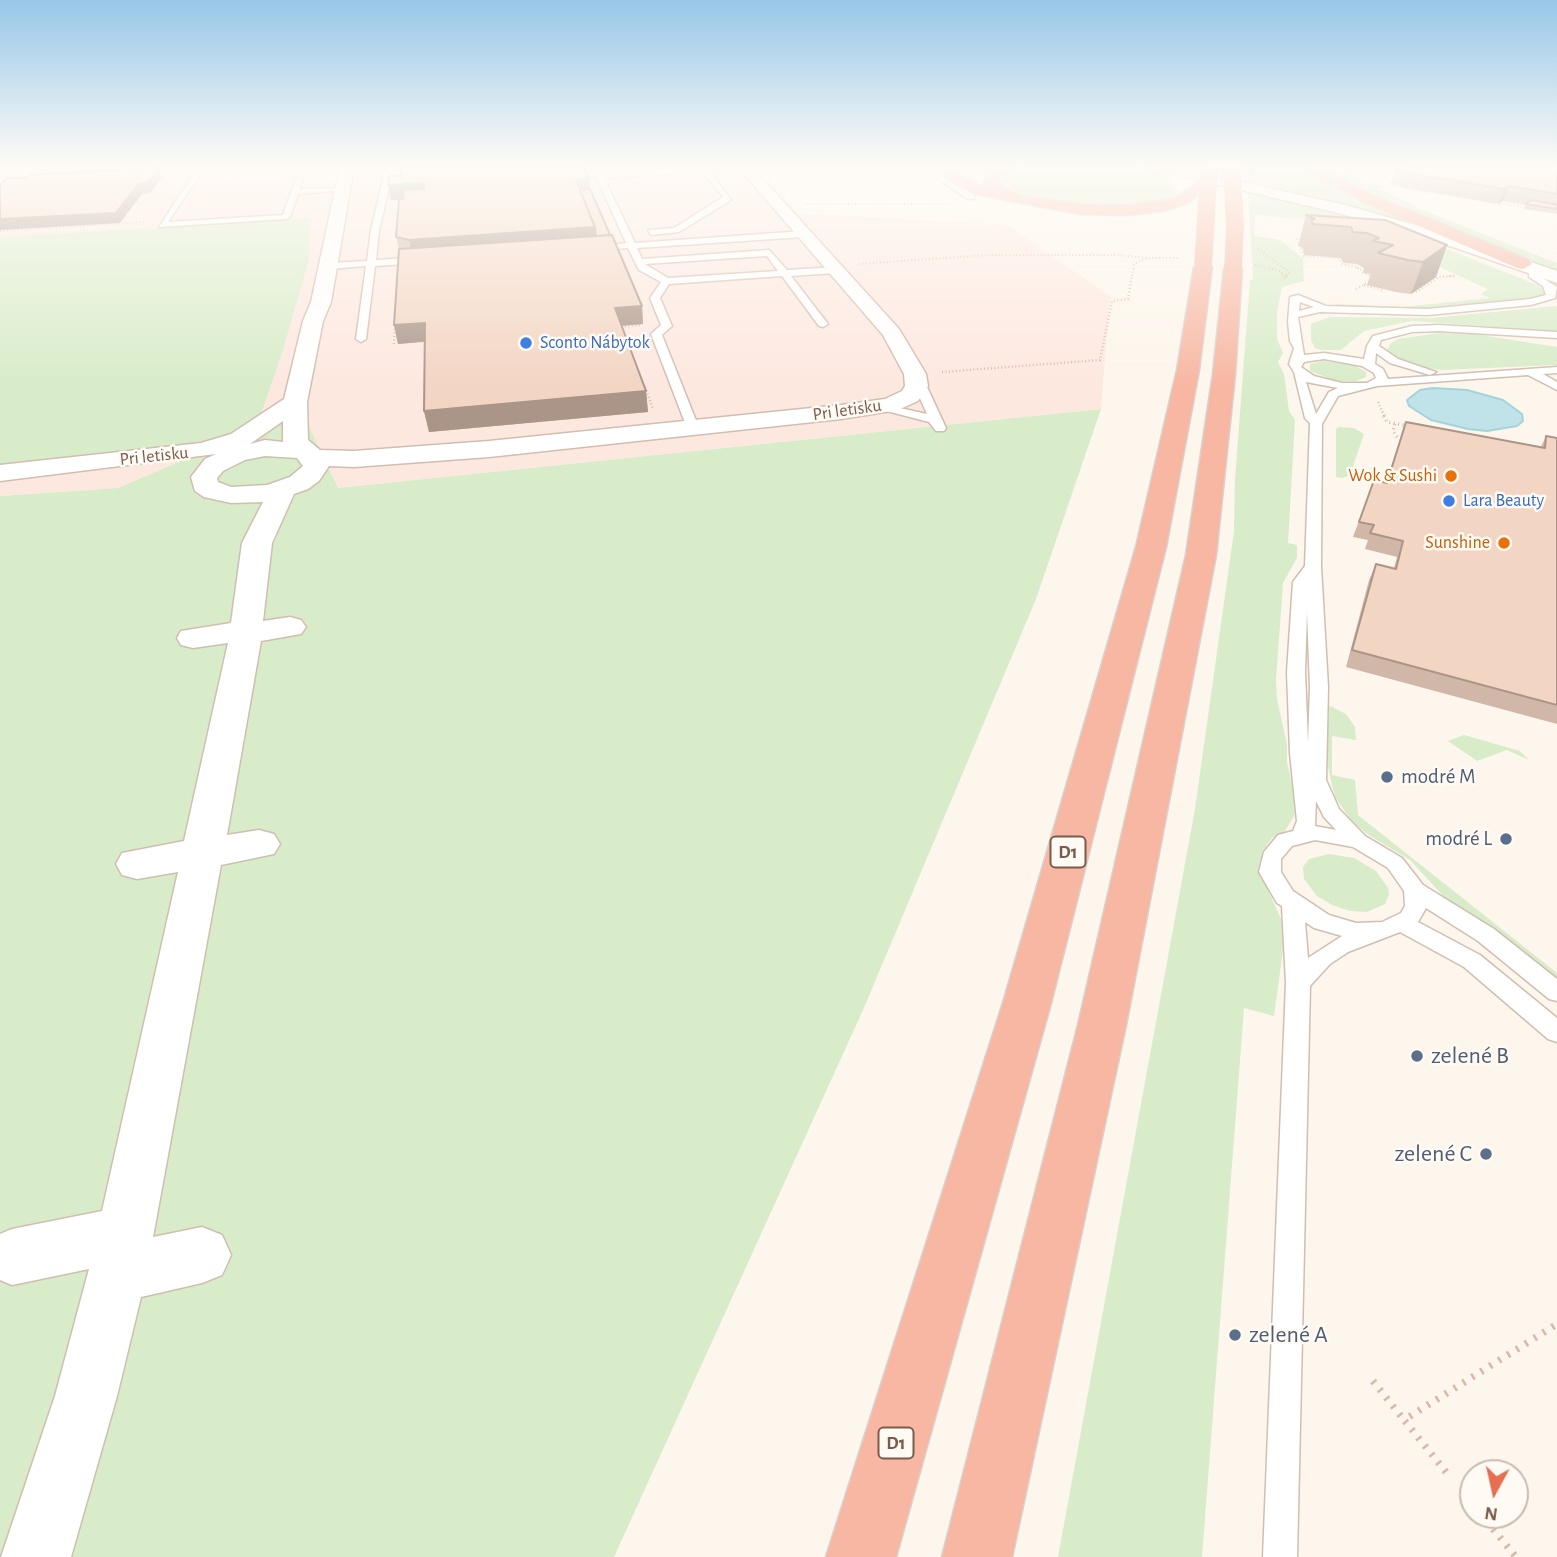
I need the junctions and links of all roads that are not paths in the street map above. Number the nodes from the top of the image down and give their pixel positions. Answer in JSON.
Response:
{"nodes":[{"id":1,"x":334,"y":240,"type":"edge"},
{"id":2,"x":374,"y":240,"type":"edge"},
{"id":3,"x":629,"y":240,"type":"edge"},
{"id":4,"x":722,"y":240,"type":"edge"},
{"id":5,"x":809,"y":240,"type":"edge"},
{"id":6,"x":1205,"y":240,"type":"edge"},
{"id":7,"x":1234,"y":240,"type":"edge"},
{"id":8,"x":1443,"y":240,"type":"edge"},
{"id":9,"x":1461,"y":240,"type":"edge"},
{"id":10,"x":631,"y":246,"type":"junction"},
{"id":11,"x":576,"y":249,"type":"edge"},
{"id":12,"x":439,"y":259,"type":"edge"},
{"id":13,"x":639,"y":262,"type":"junction"},
{"id":14,"x":371,"y":263,"type":"junction"},
{"id":15,"x":329,"y":266,"type":"junction"},
{"id":16,"x":835,"y":269,"type":"junction"},
{"id":17,"x":1527,"y":269,"type":"junction"},
{"id":18,"x":785,"y":273,"type":"junction"},
{"id":19,"x":666,"y":281,"type":"junction"},
{"id":20,"x":1555,"y":285,"type":"edge"},
{"id":21,"x":1338,"y":310,"type":"junction"},
{"id":22,"x":1293,"y":315,"type":"junction"},
{"id":23,"x":823,"y":324,"type":"dead end"},
{"id":24,"x":1469,"y":330,"type":"junction"},
{"id":25,"x":1557,"y":335,"type":"edge"},
{"id":26,"x":361,"y":339,"type":"dead end"},
{"id":27,"x":1557,"y":344,"type":"edge"},
{"id":28,"x":1372,"y":346,"type":"junction"},
{"id":29,"x":1338,"y":357,"type":"junction"},
{"id":30,"x":1299,"y":361,"type":"junction"},
{"id":31,"x":1372,"y":366,"type":"junction"},
{"id":32,"x":1557,"y":370,"type":"edge"},
{"id":33,"x":1530,"y":372,"type":"junction"},
{"id":34,"x":915,"y":374,"type":"junction"},
{"id":35,"x":1462,"y":376,"type":"junction"},
{"id":36,"x":1430,"y":378,"type":"junction"},
{"id":37,"x":1377,"y":383,"type":"junction"},
{"id":38,"x":1353,"y":387,"type":"junction"},
{"id":39,"x":1557,"y":387,"type":"edge"},
{"id":40,"x":295,"y":402,"type":"junction"},
{"id":41,"x":877,"y":407,"type":"junction"},
{"id":42,"x":1316,"y":422,"type":"junction"},
{"id":43,"x":693,"y":428,"type":"junction"},
{"id":44,"x":254,"y":450,"type":"junction"},
{"id":45,"x":301,"y":469,"type":"junction"},
{"id":46,"x":212,"y":471,"type":"junction"},
{"id":47,"x":0,"y":473,"type":"edge"},
{"id":48,"x":0,"y":479,"type":"edge"},
{"id":49,"x":231,"y":495,"type":"junction"},
{"id":50,"x":257,"y":543,"type":"junction"},
{"id":51,"x":1313,"y":566,"type":"junction"},
{"id":52,"x":261,"y":630,"type":"junction"},
{"id":53,"x":193,"y":638,"type":"dead end"},
{"id":54,"x":1302,"y":834,"type":"junction"},
{"id":55,"x":1358,"y":841,"type":"junction"},
{"id":56,"x":259,"y":844,"type":"dead end"},
{"id":57,"x":202,"y":854,"type":"junction"},
{"id":58,"x":137,"y":864,"type":"dead end"},
{"id":59,"x":1415,"y":891,"type":"junction"},
{"id":60,"x":1293,"y":905,"type":"junction"},
{"id":61,"x":1403,"y":924,"type":"junction"},
{"id":62,"x":1373,"y":932,"type":"junction"},
{"id":63,"x":1298,"y":982,"type":"junction"},
{"id":64,"x":1557,"y":992,"type":"edge"},
{"id":65,"x":1557,"y":1032,"type":"edge"},
{"id":66,"x":120,"y":1253,"type":"junction"},
{"id":67,"x":202,"y":1255,"type":"dead end"},
{"id":68,"x":12,"y":1257,"type":"dead end"},
{"id":69,"x":36,"y":1557,"type":"edge"},
{"id":70,"x":861,"y":1557,"type":"edge"},
{"id":71,"x":977,"y":1557,"type":"edge"},
{"id":72,"x":1280,"y":1557,"type":"edge"}],
"edges":[{"from":1,"to":15,"type":"street","name":"Pri letisku"},
{"from":2,"to":14,"type":"lane"},
{"from":3,"to":10,"type":"lane"},
{"from":4,"to":10,"type":"lane"},
{"from":5,"to":16,"type":"street"},
{"from":6,"to":70,"type":"highway","number":"D1","bridge":true},
{"from":7,"to":71,"type":"highway","bridge":true},
{"from":8,"to":17,"type":"street"},
{"from":9,"to":17,"type":"highway"},
{"from":10,"to":11,"type":"lane"},
{"from":10,"to":13,"type":"lane"},
{"from":12,"to":14,"type":"lane"},
{"from":13,"to":18,"type":"lane"},
{"from":13,"to":19,"type":"lane"},
{"from":14,"to":15,"type":"lane"},
{"from":14,"to":26,"type":"lane"},
{"from":15,"to":40,"type":"street","name":"Pri letisku"},
{"from":16,"to":18,"type":"lane"},
{"from":16,"to":34,"type":"street"},
{"from":17,"to":20,"type":"street"},
{"from":18,"to":19,"type":"lane"},
{"from":18,"to":23,"type":"lane"},
{"from":19,"to":43,"type":"lane"},
{"from":20,"to":21,"type":"lane"},
{"from":21,"to":22,"type":"lane"},
{"from":21,"to":22,"type":"lane"},
{"from":22,"to":30,"type":"lane"},
{"from":24,"to":25,"type":"lane"},
{"from":24,"to":27,"type":"lane"},
{"from":24,"to":28,"type":"lane"},
{"from":28,"to":29,"type":"lane"},
{"from":28,"to":31,"type":"lane"},
{"from":28,"to":35,"type":"lane"},
{"from":29,"to":30,"type":"lane"},
{"from":29,"to":31,"type":"lane"},
{"from":30,"to":38,"type":"lane"},
{"from":30,"to":42,"type":"lane"},
{"from":31,"to":36,"type":"lane"},
{"from":31,"to":37,"type":"lane"},
{"from":32,"to":33,"type":"lane"},
{"from":33,"to":35,"type":"lane"},
{"from":33,"to":39,"type":"lane"},
{"from":34,"to":41,"type":"street","name":"Pri letisku"},
{"from":34,"to":41,"type":"lane"},
{"from":35,"to":36,"type":"lane"},
{"from":36,"to":37,"type":"lane"},
{"from":37,"to":38,"type":"lane"},
{"from":38,"to":42,"type":"lane"},
{"from":40,"to":44,"type":"street","name":"Pri letisku"},
{"from":40,"to":45,"type":"street","name":"Pri letisku"},
{"from":40,"to":47,"type":"street","name":"Pri letisku"},
{"from":41,"to":43,"type":"street","name":"Pri letisku"},
{"from":42,"to":51,"type":"lane"},
{"from":43,"to":45,"type":"street","name":"Pri letisku"},
{"from":44,"to":45,"type":"street","name":"Pri letisku"},
{"from":44,"to":46,"type":"street","name":"Pri letisku"},
{"from":45,"to":49,"type":"street","name":"Pri letisku"},
{"from":45,"to":50,"type":"street"},
{"from":46,"to":48,"type":"street","name":"Pri letisku"},
{"from":46,"to":49,"type":"street","name":"Pri letisku"},
{"from":49,"to":50,"type":"street"},
{"from":50,"to":52,"type":"street"},
{"from":51,"to":54,"type":"lane"},
{"from":51,"to":55,"type":"lane"},
{"from":52,"to":53,"type":"street"},
{"from":52,"to":57,"type":"street"},
{"from":54,"to":55,"type":"lane"},
{"from":54,"to":60,"type":"lane"},
{"from":55,"to":59,"type":"lane"},
{"from":56,"to":57,"type":"street"},
{"from":57,"to":58,"type":"street"},
{"from":57,"to":66,"type":"street"},
{"from":59,"to":61,"type":"lane"},
{"from":59,"to":64,"type":"lane"},
{"from":60,"to":62,"type":"lane"},
{"from":60,"to":63,"type":"lane"},
{"from":61,"to":62,"type":"lane"},
{"from":61,"to":65,"type":"lane"},
{"from":62,"to":63,"type":"lane"},
{"from":63,"to":72,"type":"lane"},
{"from":66,"to":67,"type":"street"},
{"from":66,"to":68,"type":"street"},
{"from":66,"to":69,"type":"street"}]}
